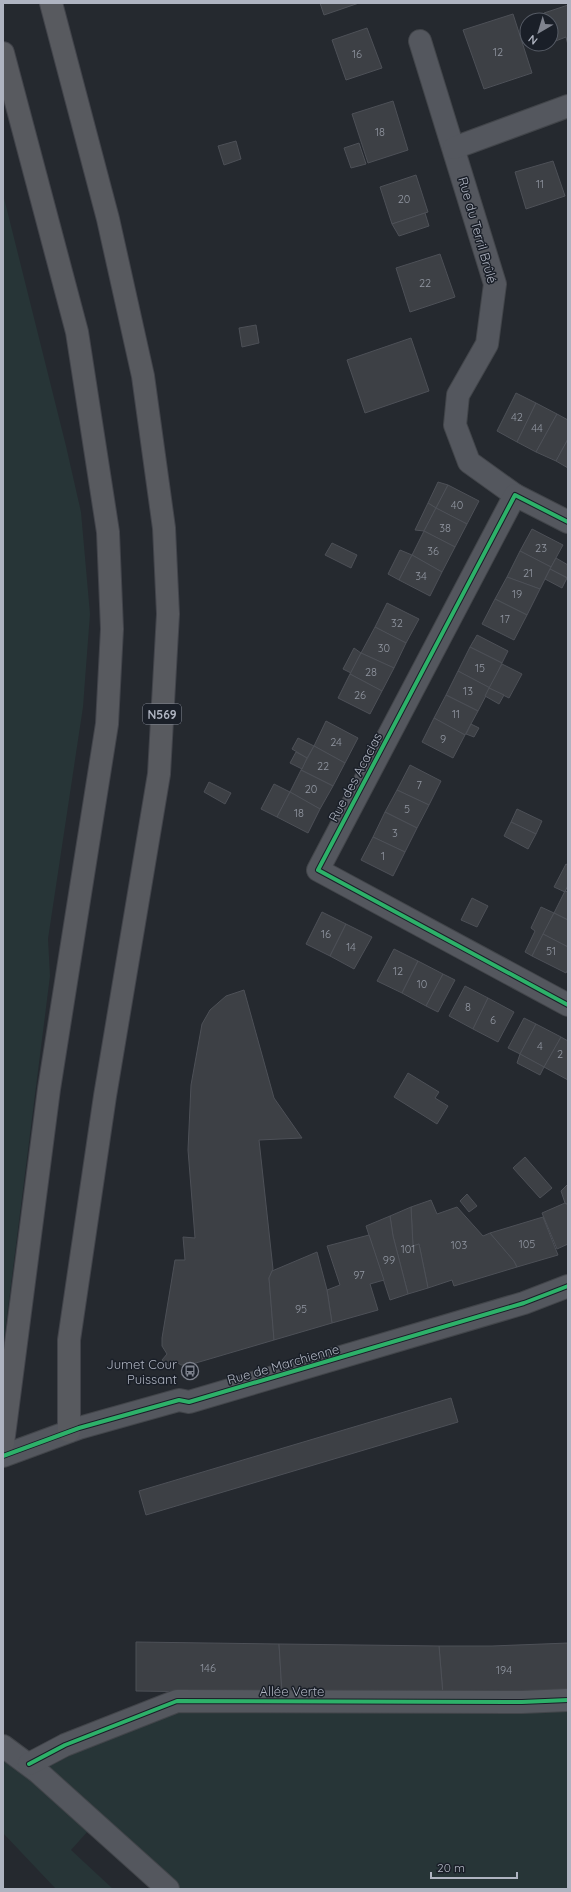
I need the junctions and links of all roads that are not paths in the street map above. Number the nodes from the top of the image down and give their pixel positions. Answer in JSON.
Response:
{"nodes":[{"id":1,"x":50,"y":3,"type":"edge"},
{"id":2,"x":420,"y":41,"type":"dead end"},
{"id":3,"x":3,"y":53,"type":"edge"},
{"id":4,"x":568,"y":106,"type":"edge"},
{"id":5,"x":454,"y":148,"type":"junction"},
{"id":6,"x":515,"y":495,"type":"junction"},
{"id":7,"x":568,"y":522,"type":"edge"},
{"id":8,"x":568,"y":1005,"type":"edge"},
{"id":9,"x":568,"y":1286,"type":"edge"},
{"id":10,"x":69,"y":1431,"type":"junction"},
{"id":11,"x":3,"y":1443,"type":"edge"},
{"id":12,"x":3,"y":1456,"type":"edge"},
{"id":13,"x":568,"y":1700,"type":"edge"},
{"id":14,"x":3,"y":1746,"type":"edge"},
{"id":15,"x":30,"y":1764,"type":"junction"},
{"id":16,"x":168,"y":1889,"type":"edge"}],
"edges":[{"from":1,"to":10,"type":"highway","number":"N569"},
{"from":2,"to":5,"type":"street","name":"Rue du Terril Brûlé"},
{"from":3,"to":11,"type":"highway"},
{"from":4,"to":5,"type":"street"},
{"from":5,"to":6,"type":"street","name":"Rue du Terril Brûlé"},
{"from":6,"to":7,"type":"street"},
{"from":6,"to":8,"type":"street","name":"Rue des Acacias"},
{"from":9,"to":10,"type":"street","name":"Rue de Marchienne"},
{"from":10,"to":12,"type":"street","name":"Rue de Marchienne"},
{"from":13,"to":15,"type":"street","name":"Allée Verte"},
{"from":14,"to":15,"type":"street"},
{"from":15,"to":16,"type":"street"}]}
